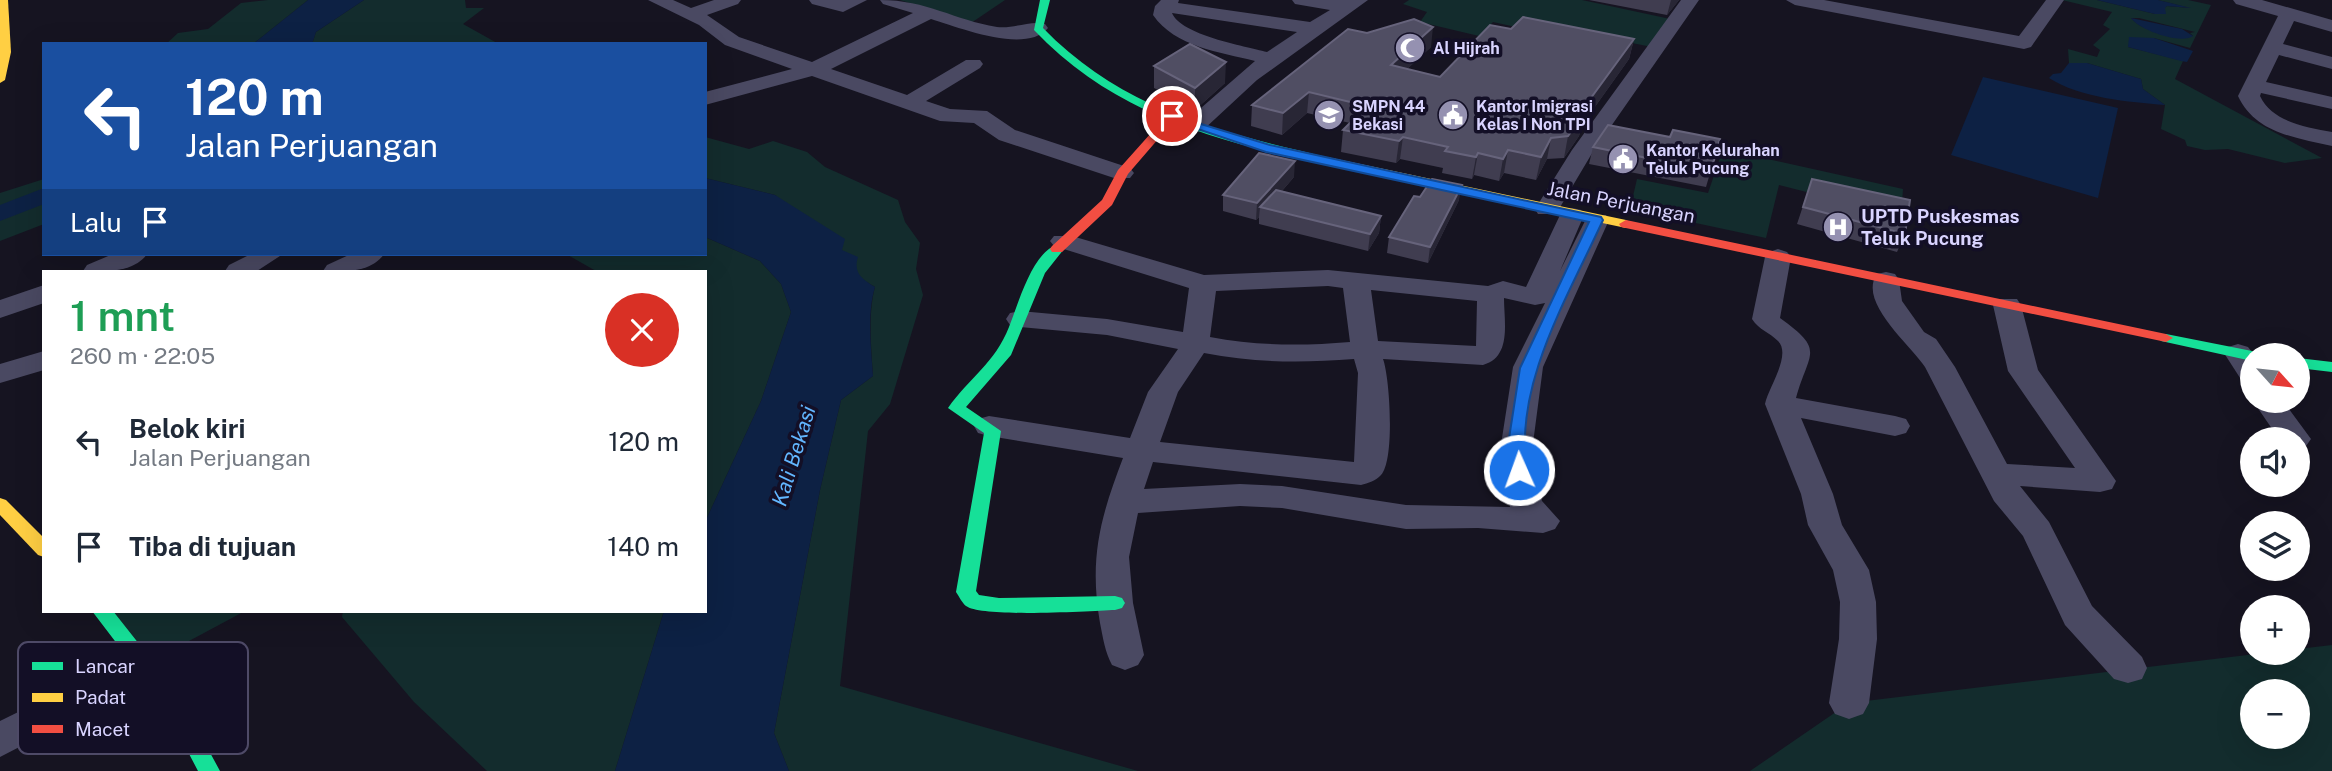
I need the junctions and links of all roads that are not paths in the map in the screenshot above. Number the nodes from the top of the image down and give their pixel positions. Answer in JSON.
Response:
{"nodes":[{"id":1,"x":657,"y":0,"type":"edge"},
{"id":2,"x":732,"y":0,"type":"edge"},
{"id":3,"x":818,"y":0,"type":"edge"},
{"id":4,"x":858,"y":0,"type":"edge"},
{"id":5,"x":889,"y":0,"type":"edge"},
{"id":6,"x":1045,"y":0,"type":"edge"},
{"id":7,"x":1301,"y":0,"type":"edge"},
{"id":8,"x":1690,"y":0,"type":"edge"},
{"id":9,"x":1796,"y":0,"type":"edge"},
{"id":10,"x":1901,"y":0,"type":"edge"},
{"id":11,"x":2055,"y":0,"type":"edge"},
{"id":12,"x":2242,"y":0,"type":"edge"},
{"id":13,"x":1167,"y":3,"type":"edge"},
{"id":14,"x":1354,"y":3,"type":"edge"},
{"id":15,"x":2,"y":11,"type":"edge"},
{"id":16,"x":929,"y":13,"type":"junction"},
{"id":17,"x":690,"y":14,"type":"junction"},
{"id":18,"x":2288,"y":14,"type":"junction"},
{"id":19,"x":1882,"y":16,"type":"junction"},
{"id":20,"x":2332,"y":26,"type":"edge"},
{"id":21,"x":1038,"y":28,"type":"junction"},
{"id":22,"x":1316,"y":29,"type":"junction"},
{"id":23,"x":2272,"y":47,"type":"junction"},
{"id":24,"x":1273,"y":60,"type":"junction"},
{"id":25,"x":2332,"y":63,"type":"edge"},
{"id":26,"x":972,"y":64,"type":"dead end"},
{"id":27,"x":814,"y":69,"type":"junction"},
{"id":28,"x":0,"y":80,"type":"edge"},
{"id":29,"x":2254,"y":85,"type":"junction"},
{"id":30,"x":707,"y":98,"type":"edge"},
{"id":31,"x":910,"y":102,"type":"junction"},
{"id":32,"x":2332,"y":103,"type":"edge"},
{"id":33,"x":1172,"y":116,"type":"junction"},
{"id":34,"x":1194,"y":126,"type":"junction"},
{"id":35,"x":2332,"y":139,"type":"edge"},
{"id":36,"x":1122,"y":173,"type":"junction"},
{"id":37,"x":1572,"y":215,"type":"junction"},
{"id":38,"x":1063,"y":241,"type":"junction"},
{"id":39,"x":129,"y":256,"type":"edge"},
{"id":40,"x":266,"y":256,"type":"edge"},
{"id":41,"x":367,"y":256,"type":"edge"},
{"id":42,"x":1778,"y":257,"type":"junction"},
{"id":43,"x":98,"y":270,"type":"edge"},
{"id":44,"x":240,"y":270,"type":"edge"},
{"id":45,"x":338,"y":270,"type":"edge"},
{"id":46,"x":1886,"y":280,"type":"junction"},
{"id":47,"x":1356,"y":281,"type":"junction"},
{"id":48,"x":1202,"y":283,"type":"junction"},
{"id":49,"x":42,"y":294,"type":"edge"},
{"id":50,"x":1492,"y":294,"type":"junction"},
{"id":51,"x":2007,"y":305,"type":"junction"},
{"id":52,"x":0,"y":310,"type":"edge"},
{"id":53,"x":1020,"y":319,"type":"junction"},
{"id":54,"x":1195,"y":345,"type":"junction"},
{"id":55,"x":1365,"y":349,"type":"junction"},
{"id":56,"x":2240,"y":360,"type":"edge"},
{"id":57,"x":42,"y":361,"type":"edge"},
{"id":58,"x":2310,"y":364,"type":"edge"},
{"id":59,"x":2332,"y":367,"type":"edge"},
{"id":60,"x":0,"y":374,"type":"edge"},
{"id":61,"x":1780,"y":404,"type":"junction"},
{"id":62,"x":989,"y":426,"type":"junction"},
{"id":63,"x":1895,"y":426,"type":"dead end"},
{"id":64,"x":1144,"y":451,"type":"junction"},
{"id":65,"x":1998,"y":474,"type":"junction"},
{"id":66,"x":1123,"y":502,"type":"junction"},
{"id":67,"x":0,"y":504,"type":"edge"},
{"id":68,"x":42,"y":548,"type":"edge"},
{"id":69,"x":1115,"y":603,"type":"junction"},
{"id":70,"x":104,"y":613,"type":"edge"},
{"id":71,"x":128,"y":642,"type":"edge"},
{"id":72,"x":1125,"y":655,"type":"dead end"},
{"id":73,"x":2128,"y":668,"type":"dead end"},
{"id":74,"x":1849,"y":703,"type":"dead end"},
{"id":75,"x":18,"y":731,"type":"edge"},
{"id":76,"x":0,"y":740,"type":"edge"},
{"id":77,"x":200,"y":754,"type":"edge"},
{"id":78,"x":209,"y":771,"type":"edge"}],
"edges":[{"from":1,"to":17,"type":"street"},
{"from":2,"to":17,"type":"street"},
{"from":3,"to":4,"type":"street"},
{"from":5,"to":16,"type":"street"},
{"from":6,"to":21,"type":"street"},
{"from":7,"to":14,"type":"street"},
{"from":8,"to":37,"type":"street"},
{"from":9,"to":19,"type":"street"},
{"from":10,"to":19,"type":"street"},
{"from":11,"to":19,"type":"street"},
{"from":12,"to":18,"type":"street"},
{"from":13,"to":22,"type":"street"},
{"from":13,"to":24,"type":"street"},
{"from":14,"to":22,"type":"street"},
{"from":15,"to":28,"type":"street"},
{"from":16,"to":21,"type":"street"},
{"from":16,"to":27,"type":"street"},
{"from":17,"to":27,"type":"street"},
{"from":18,"to":20,"type":"street"},
{"from":18,"to":23,"type":"street"},
{"from":21,"to":33,"type":"street","name":"Jalan Perjuangan"},
{"from":22,"to":24,"type":"street"},
{"from":23,"to":25,"type":"street"},
{"from":23,"to":29,"type":"street"},
{"from":24,"to":34,"type":"street"},
{"from":26,"to":31,"type":"street"},
{"from":27,"to":30,"type":"street"},
{"from":27,"to":31,"type":"street"},
{"from":29,"to":32,"type":"street"},
{"from":29,"to":35,"type":"street"},
{"from":31,"to":36,"type":"street"},
{"from":33,"to":34,"type":"street","name":"Jalan Perjuangan"},
{"from":33,"to":36,"type":"street"},
{"from":34,"to":37,"type":"street","name":"Jalan Perjuangan"},
{"from":36,"to":38,"type":"street"},
{"from":37,"to":42,"type":"street","name":"Jalan Perjuangan"},
{"from":37,"to":50,"type":"street"},
{"from":37,"to":66,"type":"street"},
{"from":38,"to":48,"type":"street"},
{"from":38,"to":53,"type":"street"},
{"from":39,"to":43,"type":"street"},
{"from":40,"to":44,"type":"street"},
{"from":41,"to":45,"type":"street"},
{"from":42,"to":46,"type":"street","name":"Jalan Perjuangan"},
{"from":42,"to":61,"type":"street"},
{"from":46,"to":51,"type":"street","name":"Jalan Perjuangan"},
{"from":46,"to":65,"type":"street"},
{"from":47,"to":48,"type":"street"},
{"from":47,"to":50,"type":"street"},
{"from":47,"to":55,"type":"street"},
{"from":48,"to":54,"type":"street"},
{"from":49,"to":52,"type":"street"},
{"from":50,"to":55,"type":"street"},
{"from":51,"to":56,"type":"street","name":"Jalan Perjuangan"},
{"from":51,"to":65,"type":"street"},
{"from":53,"to":54,"type":"street"},
{"from":53,"to":62,"type":"street"},
{"from":54,"to":55,"type":"street"},
{"from":54,"to":64,"type":"street"},
{"from":55,"to":64,"type":"street"},
{"from":57,"to":60,"type":"street"},
{"from":58,"to":59,"type":"street"},
{"from":61,"to":63,"type":"street"},
{"from":61,"to":74,"type":"street"},
{"from":62,"to":64,"type":"street"},
{"from":62,"to":69,"type":"street"},
{"from":64,"to":66,"type":"street"},
{"from":65,"to":73,"type":"street"},
{"from":66,"to":69,"type":"street"},
{"from":67,"to":68,"type":"street"},
{"from":69,"to":72,"type":"street"},
{"from":70,"to":71,"type":"street"},
{"from":75,"to":76,"type":"street"},
{"from":77,"to":78,"type":"street"}]}
